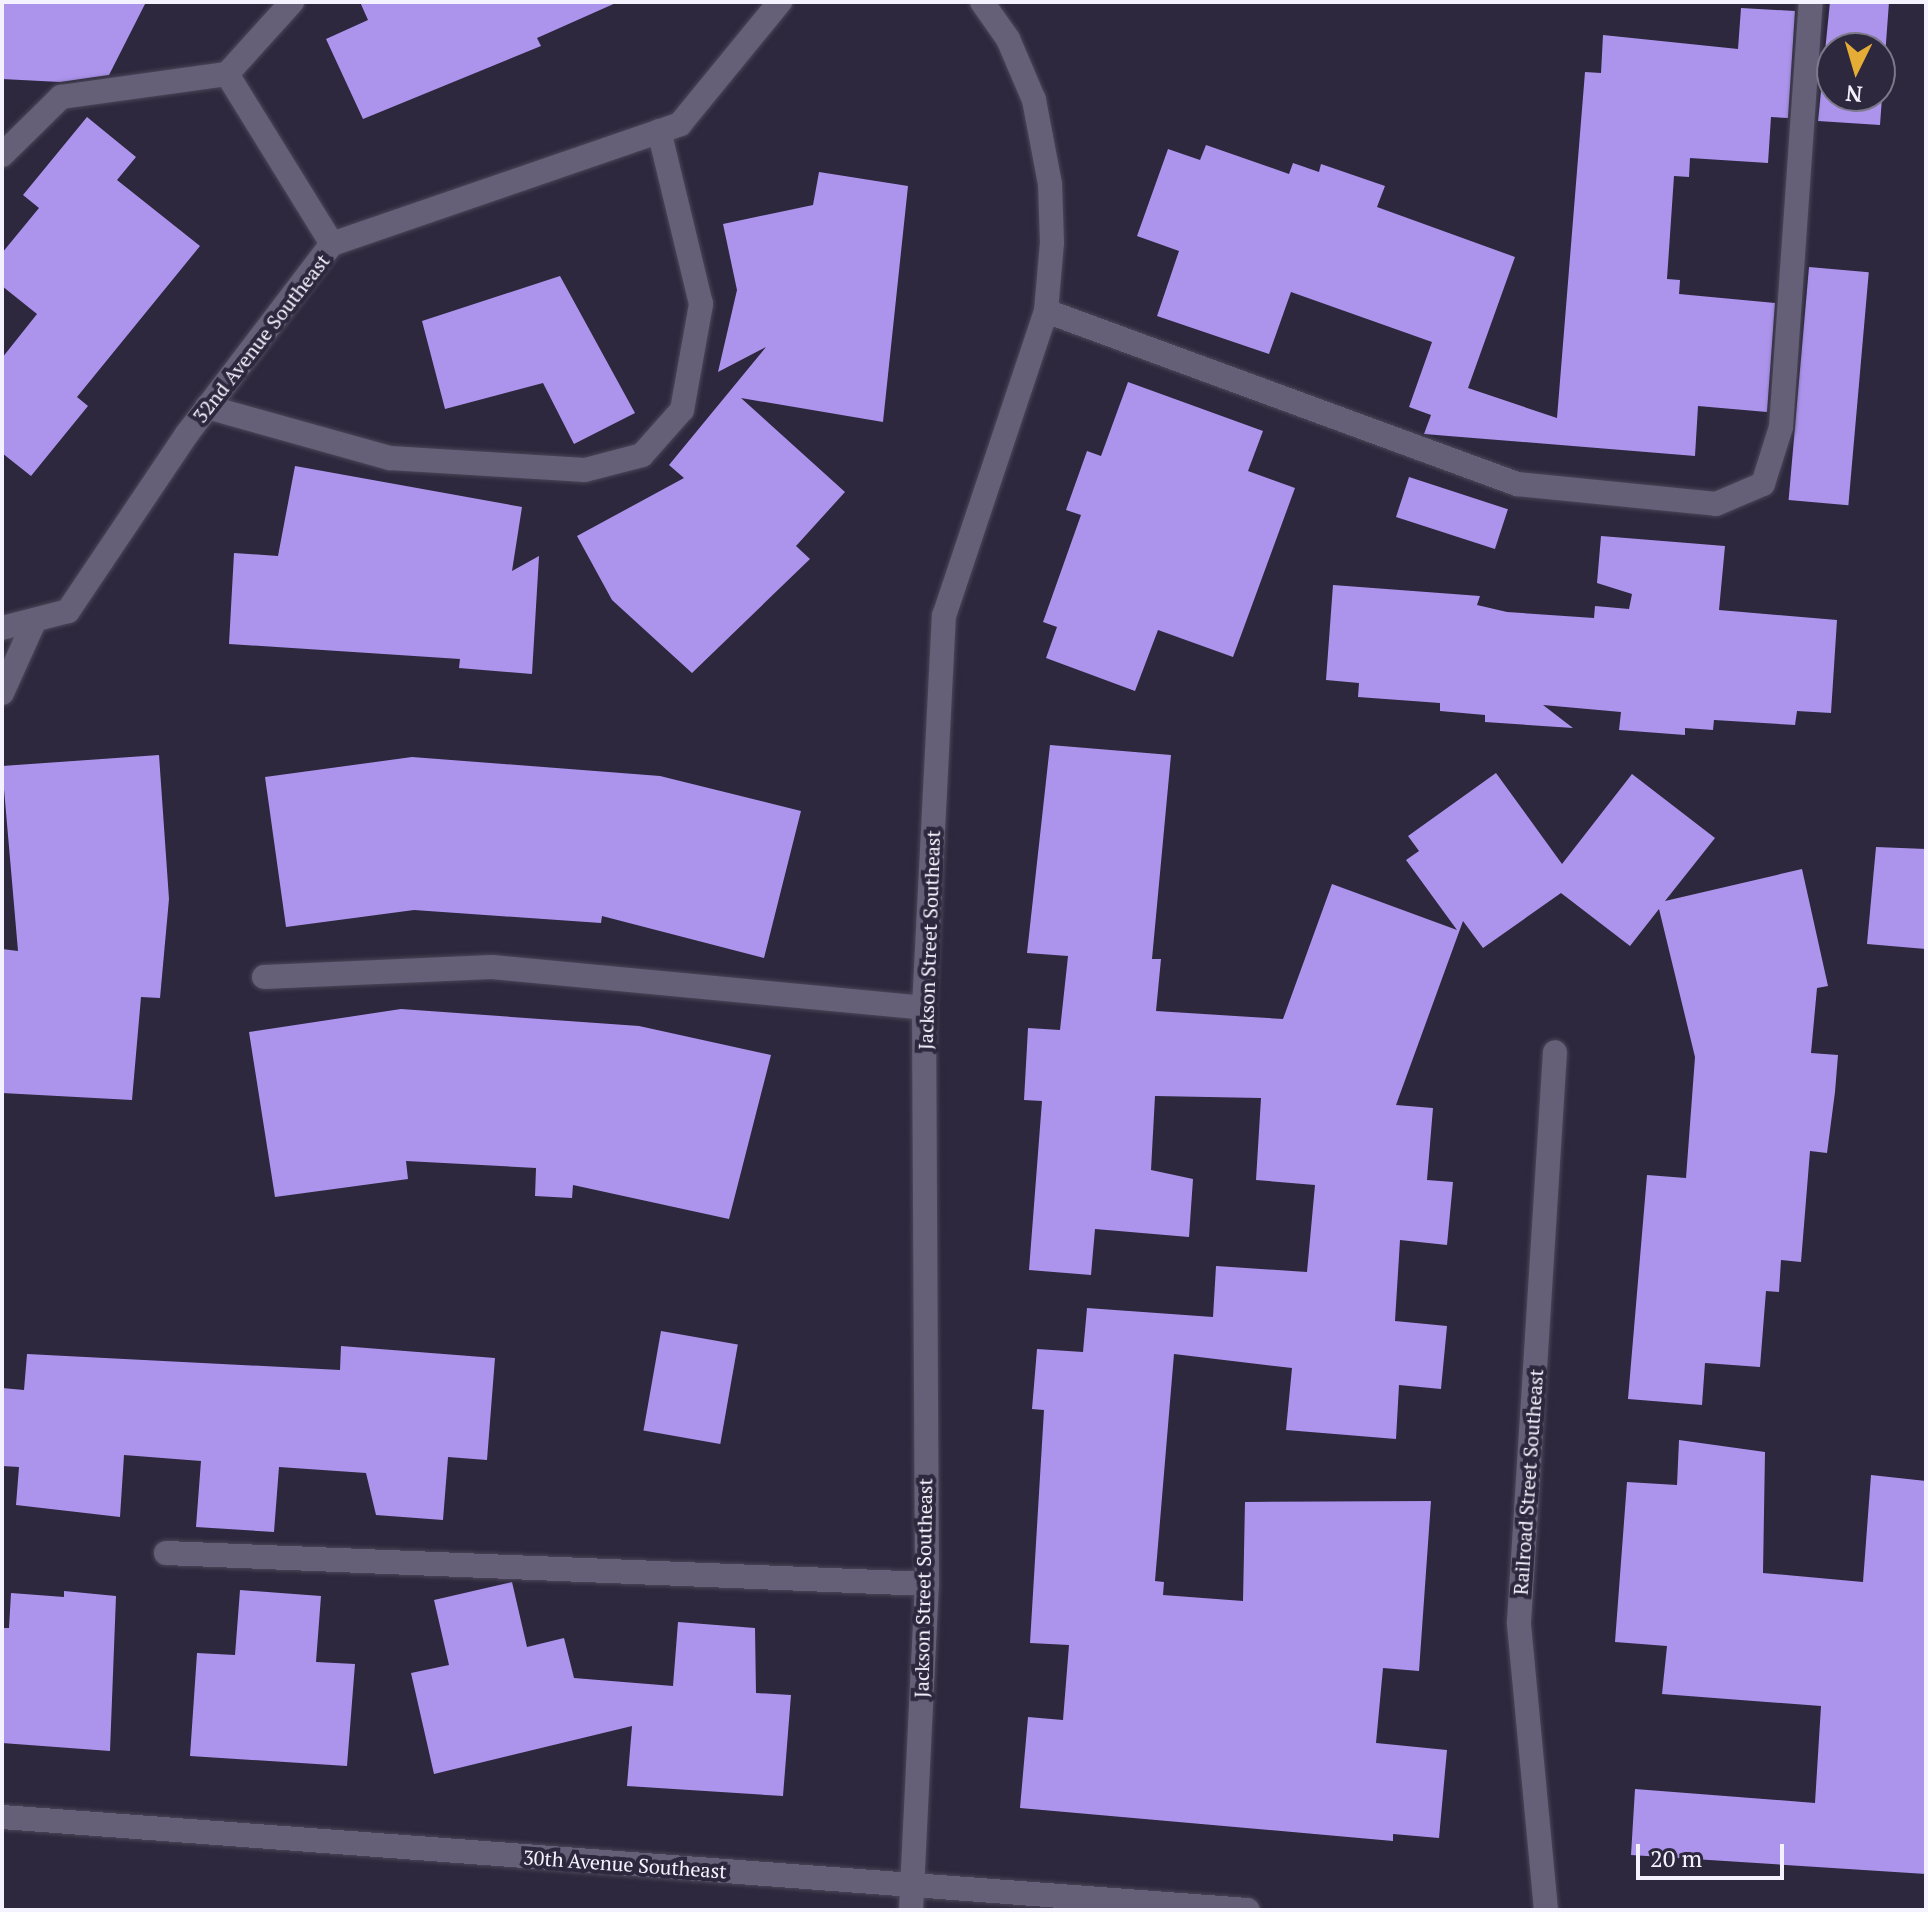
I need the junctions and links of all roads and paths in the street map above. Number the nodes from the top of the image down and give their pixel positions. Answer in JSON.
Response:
{"nodes":[{"id":1,"x":292,"y":2,"type":"edge"},
{"id":2,"x":780,"y":2,"type":"edge"},
{"id":3,"x":982,"y":2,"type":"edge"},
{"id":4,"x":1811,"y":2,"type":"edge"},
{"id":5,"x":227,"y":74,"type":"junction"},
{"id":6,"x":659,"y":131,"type":"junction"},
{"id":7,"x":2,"y":155,"type":"edge"},
{"id":8,"x":332,"y":244,"type":"junction"},
{"id":9,"x":1046,"y":311,"type":"junction"},
{"id":10,"x":207,"y":407,"type":"junction"},
{"id":11,"x":35,"y":620,"type":"junction"},
{"id":12,"x":2,"y":628,"type":"edge"},
{"id":13,"x":2,"y":693,"type":"edge"},
{"id":14,"x":264,"y":977,"type":"dead end"},
{"id":15,"x":924,"y":1008,"type":"junction"},
{"id":16,"x":1555,"y":1052,"type":"dead end"},
{"id":17,"x":166,"y":1553,"type":"dead end"},
{"id":18,"x":927,"y":1584,"type":"junction"},
{"id":19,"x":2,"y":1817,"type":"edge"},
{"id":20,"x":913,"y":1885,"type":"junction"},
{"id":21,"x":911,"y":1910,"type":"edge"},
{"id":22,"x":1248,"y":1910,"type":"edge"},
{"id":23,"x":1546,"y":1910,"type":"edge"}],
"edges":[{"from":1,"to":5,"type":"street"},
{"from":2,"to":6,"type":"street","name":"32nd Avenue Southeast"},
{"from":3,"to":9,"type":"street","name":"Jackson Street Southeast"},
{"from":4,"to":9,"type":"street"},
{"from":5,"to":7,"type":"street"},
{"from":5,"to":8,"type":"street"},
{"from":6,"to":8,"type":"street","name":"32nd Avenue Southeast"},
{"from":6,"to":10,"type":"street"},
{"from":8,"to":10,"type":"street","name":"32nd Avenue Southeast"},
{"from":9,"to":15,"type":"street","name":"Jackson Street Southeast"},
{"from":10,"to":11,"type":"street","name":"32nd Avenue Southeast"},
{"from":11,"to":12,"type":"street","name":"32nd Avenue Southeast"},
{"from":11,"to":13,"type":"street"},
{"from":14,"to":15,"type":"street"},
{"from":15,"to":18,"type":"street","name":"Jackson Street Southeast"},
{"from":16,"to":23,"type":"street","name":"Railroad Street Southeast"},
{"from":17,"to":18,"type":"street"},
{"from":18,"to":20,"type":"street","name":"Jackson Street Southeast"},
{"from":19,"to":20,"type":"street","name":"30th Avenue Southeast"},
{"from":20,"to":21,"type":"street","name":"Jackson Street Southeast"},
{"from":20,"to":22,"type":"street","name":"30th Avenue Southeast"}]}
